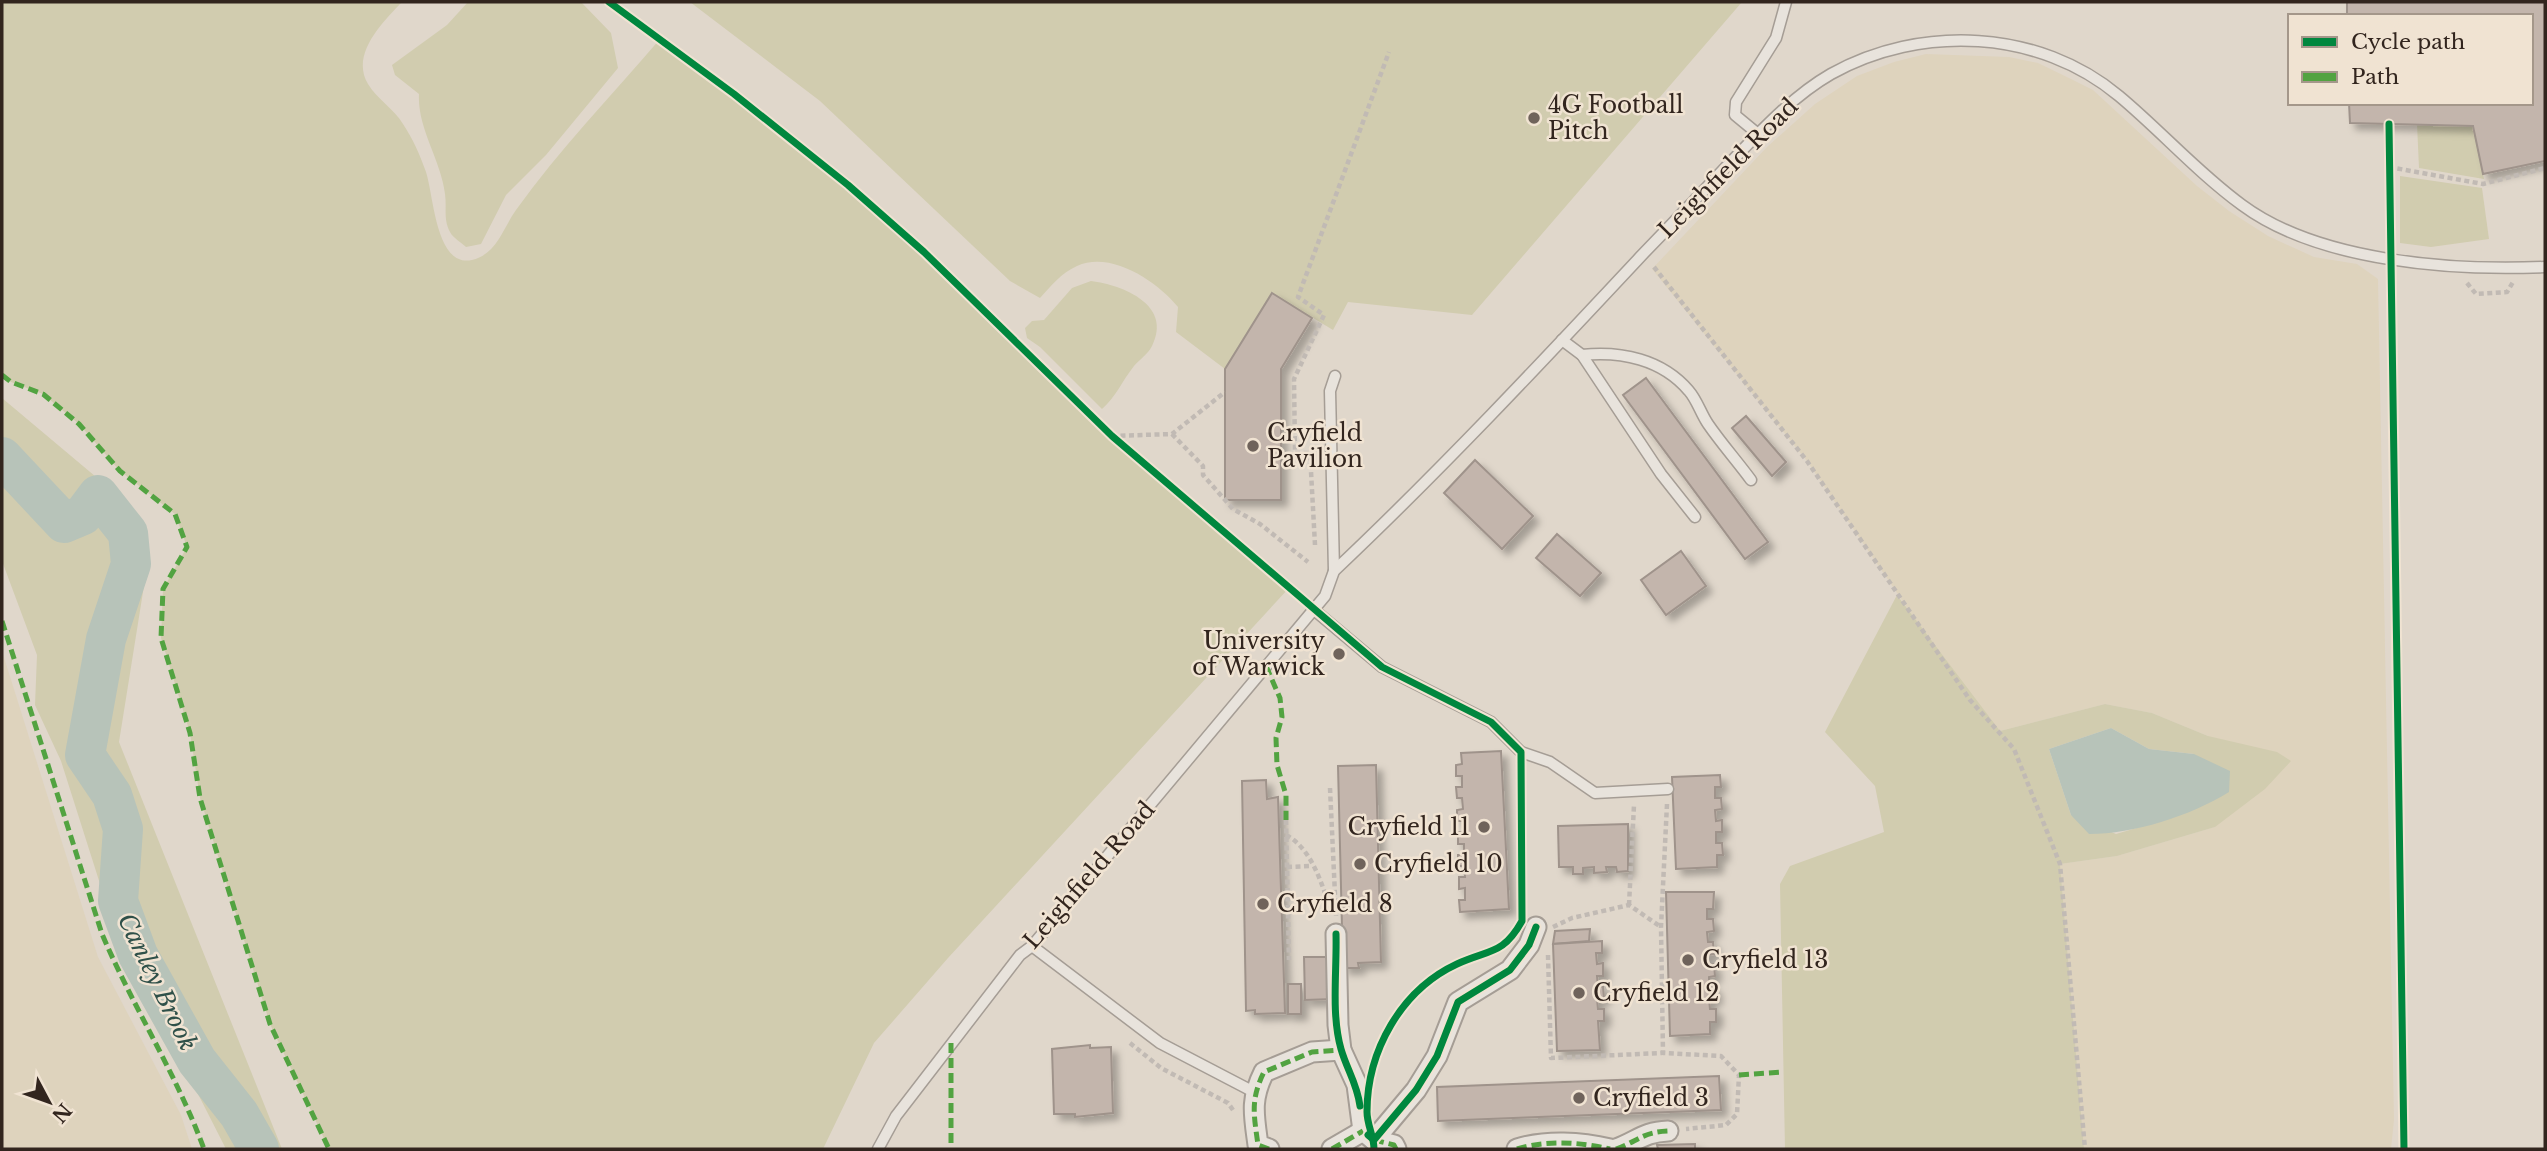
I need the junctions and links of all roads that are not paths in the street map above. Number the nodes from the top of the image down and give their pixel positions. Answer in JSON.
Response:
{"nodes":[{"id":1,"x":1786,"y":2,"type":"edge"},
{"id":2,"x":1758,"y":134,"type":"junction"},
{"id":3,"x":2545,"y":267,"type":"edge"},
{"id":4,"x":1562,"y":340,"type":"junction"},
{"id":5,"x":1582,"y":355,"type":"junction"},
{"id":6,"x":1335,"y":376,"type":"dead end"},
{"id":7,"x":1751,"y":480,"type":"dead end"},
{"id":8,"x":1695,"y":517,"type":"dead end"},
{"id":9,"x":1334,"y":571,"type":"junction"},
{"id":10,"x":1313,"y":609,"type":"junction"},
{"id":11,"x":1668,"y":789,"type":"road end"},
{"id":12,"x":1541,"y":928,"type":"road end"},
{"id":13,"x":1336,"y":934,"type":"dead end"},
{"id":14,"x":1032,"y":946,"type":"junction"},
{"id":15,"x":1341,"y":1050,"type":"junction"},
{"id":16,"x":1254,"y":1092,"type":"junction"},
{"id":17,"x":1668,"y":1130,"type":"road end"},
{"id":18,"x":1368,"y":1136,"type":"junction"},
{"id":19,"x":878,"y":1149,"type":"edge"},
{"id":20,"x":1269,"y":1149,"type":"edge"},
{"id":21,"x":1332,"y":1149,"type":"edge"},
{"id":22,"x":1396,"y":1149,"type":"edge"},
{"id":23,"x":1517,"y":1149,"type":"edge"},
{"id":24,"x":1610,"y":1149,"type":"edge"},
{"id":25,"x":1616,"y":1149,"type":"edge"}],
"edges":[{"from":1,"to":2,"type":"lane"},
{"from":2,"to":3,"type":"lane","name":"Leighfield Road"},
{"from":2,"to":4,"type":"lane","name":"Leighfield Road"},
{"from":4,"to":5,"type":"lane"},
{"from":4,"to":9,"type":"lane","name":"Leighfield Road"},
{"from":5,"to":7,"type":"lane"},
{"from":5,"to":8,"type":"lane"},
{"from":6,"to":9,"type":"lane"},
{"from":9,"to":10,"type":"lane","name":"Leighfield Road"},
{"from":10,"to":11,"type":"lane"},
{"from":10,"to":14,"type":"lane","name":"Leighfield Road"},
{"from":12,"to":18,"type":"street"},
{"from":13,"to":15,"type":"street"},
{"from":14,"to":16,"type":"lane"},
{"from":14,"to":19,"type":"lane","name":"Leighfield Road"},
{"from":15,"to":16,"type":"street"},
{"from":15,"to":18,"type":"street"},
{"from":16,"to":20,"type":"street"},
{"from":17,"to":25,"type":"street"},
{"from":18,"to":21,"type":"street"},
{"from":18,"to":22,"type":"street"},
{"from":23,"to":24,"type":"street"}]}
